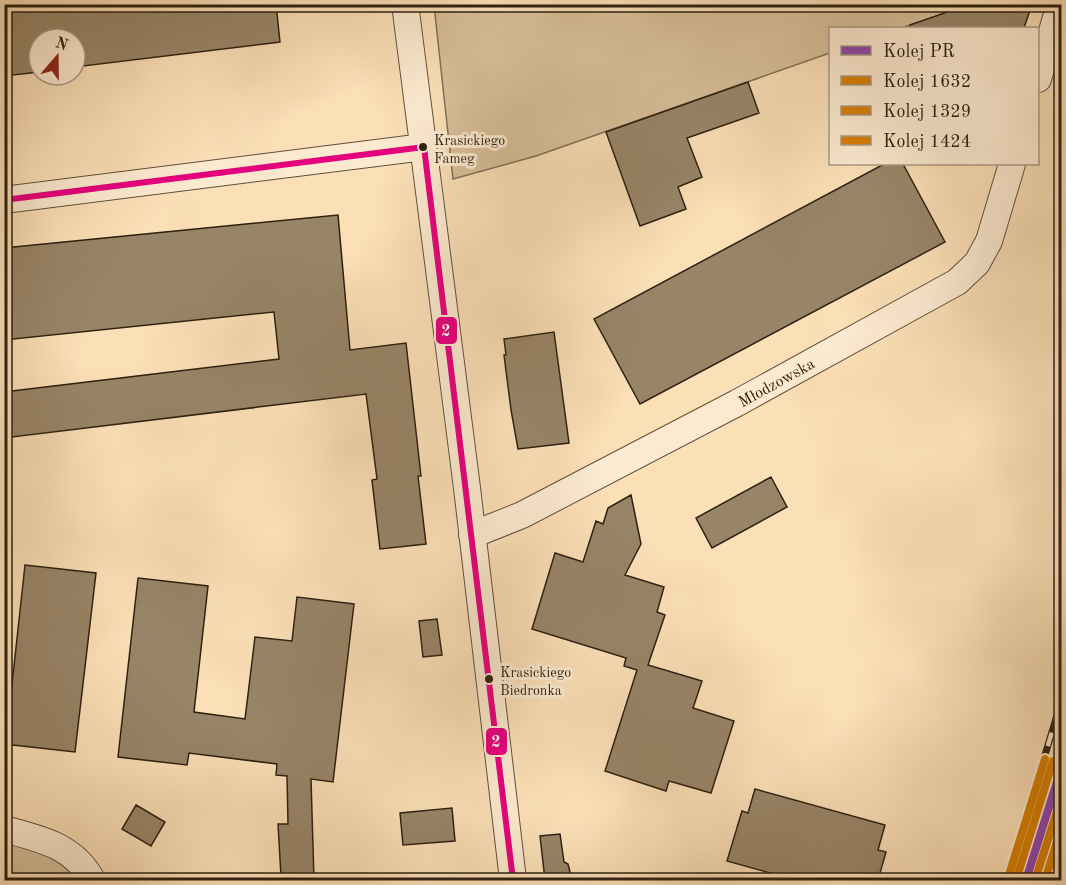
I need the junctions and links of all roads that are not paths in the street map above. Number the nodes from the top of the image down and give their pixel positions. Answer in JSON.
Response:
{"nodes":[{"id":1,"x":405,"y":4,"type":"edge"},
{"id":2,"x":1060,"y":4,"type":"edge"},
{"id":3,"x":1039,"y":76,"type":"edge"},
{"id":4,"x":424,"y":147,"type":"junction"},
{"id":5,"x":1012,"y":165,"type":"edge"},
{"id":6,"x":4,"y":200,"type":"edge"},
{"id":7,"x":472,"y":535,"type":"junction"},
{"id":8,"x":4,"y":829,"type":"edge"},
{"id":9,"x":92,"y":880,"type":"edge"},
{"id":10,"x":513,"y":880,"type":"edge"}],
"edges":[{"from":1,"to":4,"type":"street"},
{"from":2,"to":3,"type":"street"},
{"from":4,"to":6,"type":"street"},
{"from":4,"to":7,"type":"street"},
{"from":5,"to":7,"type":"street","name":"Młodzowska"},
{"from":7,"to":10,"type":"street"},
{"from":8,"to":9,"type":"street"}]}
